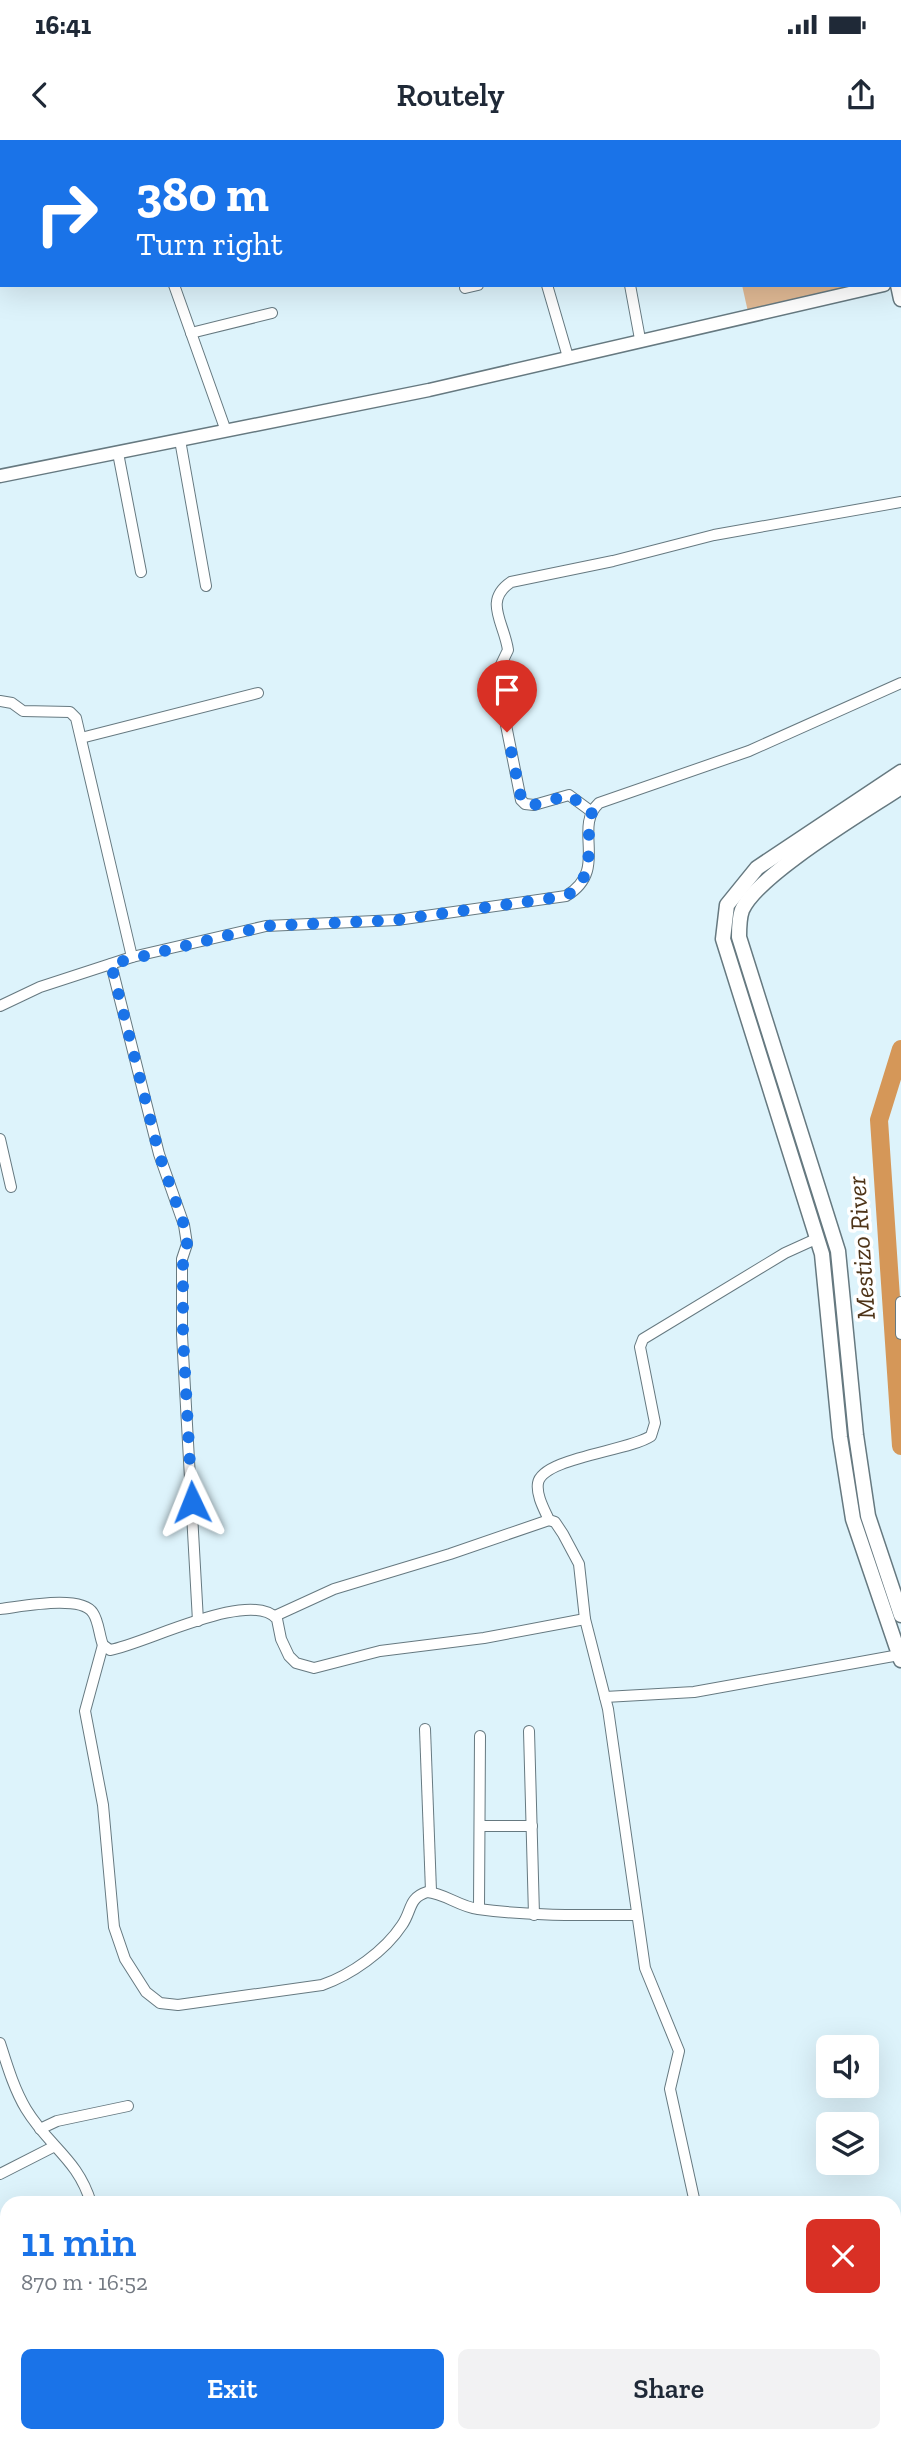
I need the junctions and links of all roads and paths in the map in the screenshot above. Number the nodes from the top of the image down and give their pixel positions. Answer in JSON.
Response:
{"nodes":[{"id":1,"x":175,"y":287,"type":"edge"},
{"id":2,"x":469,"y":287,"type":"edge"},
{"id":3,"x":548,"y":287,"type":"edge"},
{"id":4,"x":630,"y":287,"type":"edge"},
{"id":5,"x":875,"y":287,"type":"edge"},
{"id":6,"x":465,"y":288,"type":"dead end"},
{"id":7,"x":272,"y":313,"type":"dead end"},
{"id":8,"x":191,"y":333,"type":"junction"},
{"id":9,"x":640,"y":339,"type":"junction"},
{"id":10,"x":568,"y":357,"type":"junction"},
{"id":11,"x":226,"y":431,"type":"junction"},
{"id":12,"x":180,"y":440,"type":"junction"},
{"id":13,"x":118,"y":453,"type":"junction"},
{"id":14,"x":0,"y":476,"type":"edge"},
{"id":15,"x":901,"y":502,"type":"edge"},
{"id":16,"x":141,"y":572,"type":"dead end"},
{"id":17,"x":206,"y":586,"type":"dead end"},
{"id":18,"x":901,"y":683,"type":"edge"},
{"id":19,"x":258,"y":693,"type":"dead end"},
{"id":20,"x":0,"y":701,"type":"edge"},
{"id":21,"x":82,"y":738,"type":"junction"},
{"id":22,"x":901,"y":772,"type":"edge"},
{"id":23,"x":901,"y":787,"type":"edge"},
{"id":24,"x":592,"y":812,"type":"junction"},
{"id":25,"x":132,"y":957,"type":"junction"},
{"id":26,"x":111,"y":964,"type":"junction"},
{"id":27,"x":0,"y":1006,"type":"edge"},
{"id":28,"x":780,"y":1070,"type":"junction"},
{"id":29,"x":765,"y":1074,"type":"junction"},
{"id":30,"x":0,"y":1139,"type":"edge"},
{"id":31,"x":11,"y":1187,"type":"dead end"},
{"id":32,"x":818,"y":1238,"type":"junction"},
{"id":33,"x":901,"y":1302,"type":"edge"},
{"id":34,"x":901,"y":1334,"type":"edge"},
{"id":35,"x":549,"y":1520,"type":"junction"},
{"id":36,"x":0,"y":1609,"type":"edge"},
{"id":37,"x":901,"y":1615,"type":"edge"},
{"id":38,"x":275,"y":1616,"type":"junction"},
{"id":39,"x":585,"y":1619,"type":"junction"},
{"id":40,"x":198,"y":1620,"type":"junction"},
{"id":41,"x":103,"y":1645,"type":"junction"},
{"id":42,"x":900,"y":1658,"type":"edge"},
{"id":43,"x":605,"y":1698,"type":"junction"},
{"id":44,"x":425,"y":1729,"type":"dead end"},
{"id":45,"x":529,"y":1731,"type":"dead end"},
{"id":46,"x":480,"y":1736,"type":"dead end"},
{"id":47,"x":480,"y":1826,"type":"junction"},
{"id":48,"x":532,"y":1826,"type":"junction"},
{"id":49,"x":430,"y":1891,"type":"junction"},
{"id":50,"x":479,"y":1909,"type":"junction"},
{"id":51,"x":534,"y":1915,"type":"junction"},
{"id":52,"x":635,"y":1915,"type":"junction"},
{"id":53,"x":0,"y":2043,"type":"edge"},
{"id":54,"x":128,"y":2106,"type":"dead end"},
{"id":55,"x":40,"y":2129,"type":"junction"},
{"id":56,"x":53,"y":2147,"type":"junction"},
{"id":57,"x":0,"y":2174,"type":"edge"},
{"id":58,"x":88,"y":2196,"type":"edge"},
{"id":59,"x":693,"y":2196,"type":"edge"}],
"edges":[{"from":1,"to":8,"type":"street"},
{"from":2,"to":6,"type":"street"},
{"from":3,"to":10,"type":"street"},
{"from":4,"to":9,"type":"street"},
{"from":5,"to":9,"type":"street"},
{"from":7,"to":8,"type":"street"},
{"from":8,"to":11,"type":"street"},
{"from":9,"to":10,"type":"street"},
{"from":10,"to":11,"type":"street"},
{"from":11,"to":12,"type":"street"},
{"from":12,"to":13,"type":"street"},
{"from":12,"to":17,"type":"street"},
{"from":13,"to":14,"type":"street"},
{"from":13,"to":16,"type":"street"},
{"from":15,"to":24,"type":"street"},
{"from":18,"to":24,"type":"street"},
{"from":19,"to":21,"type":"street"},
{"from":20,"to":21,"type":"street"},
{"from":21,"to":25,"type":"street"},
{"from":22,"to":29,"type":"main road"},
{"from":23,"to":28,"type":"main road"},
{"from":24,"to":25,"type":"street"},
{"from":25,"to":26,"type":"street"},
{"from":26,"to":27,"type":"street"},
{"from":26,"to":40,"type":"street"},
{"from":28,"to":29,"type":"main road"},
{"from":28,"to":37,"type":"main road"},
{"from":29,"to":32,"type":"main road"},
{"from":30,"to":31,"type":"street"},
{"from":32,"to":35,"type":"street"},
{"from":32,"to":42,"type":"main road"},
{"from":33,"to":34,"type":"street"},
{"from":35,"to":38,"type":"street"},
{"from":35,"to":39,"type":"street"},
{"from":36,"to":41,"type":"street"},
{"from":38,"to":39,"type":"street"},
{"from":38,"to":40,"type":"street"},
{"from":39,"to":43,"type":"street"},
{"from":40,"to":41,"type":"street"},
{"from":41,"to":49,"type":"street"},
{"from":42,"to":43,"type":"street"},
{"from":43,"to":52,"type":"street"},
{"from":44,"to":49,"type":"street"},
{"from":45,"to":48,"type":"street"},
{"from":46,"to":47,"type":"street"},
{"from":47,"to":48,"type":"street"},
{"from":47,"to":50,"type":"street"},
{"from":48,"to":51,"type":"street"},
{"from":49,"to":50,"type":"street"},
{"from":50,"to":51,"type":"street"},
{"from":51,"to":52,"type":"street"},
{"from":52,"to":59,"type":"street"},
{"from":53,"to":55,"type":"street"},
{"from":54,"to":55,"type":"street"},
{"from":55,"to":56,"type":"street"},
{"from":56,"to":57,"type":"street"},
{"from":56,"to":58,"type":"street"}]}
